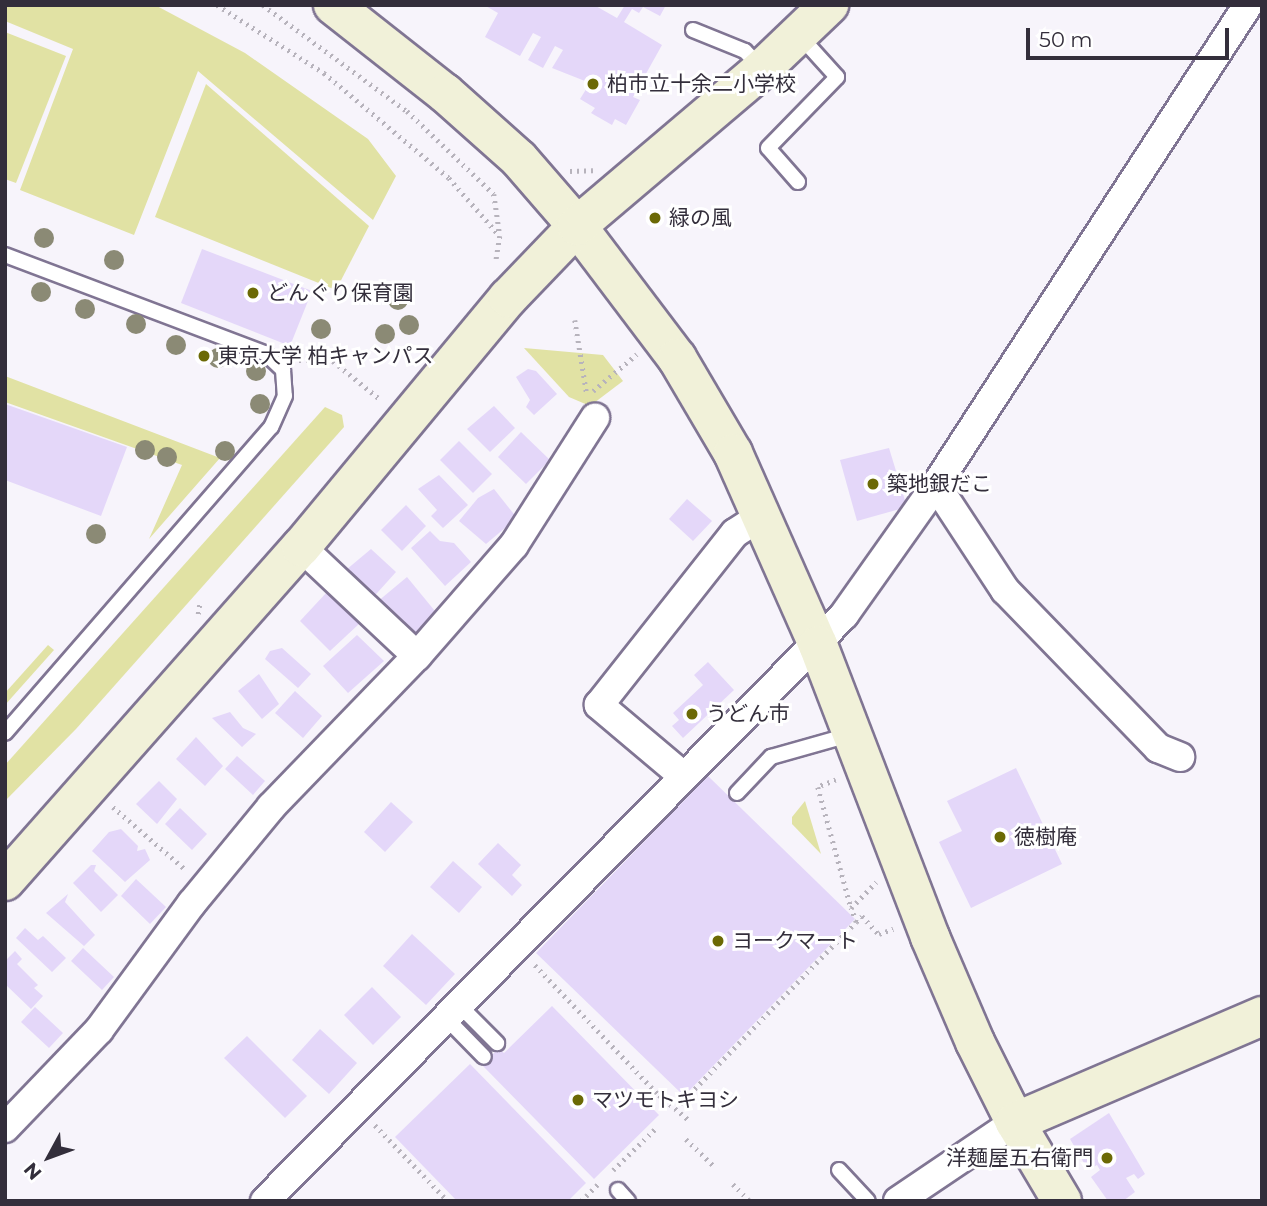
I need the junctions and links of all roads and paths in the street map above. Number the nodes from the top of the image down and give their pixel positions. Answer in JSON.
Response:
{"nodes":[{"id":1,"x":217,"y":5,"type":"edge"},
{"id":2,"x":263,"y":5,"type":"edge"},
{"id":3,"x":333,"y":5,"type":"edge"},
{"id":4,"x":829,"y":5,"type":"edge"},
{"id":5,"x":1248,"y":5,"type":"edge"},
{"id":6,"x":693,"y":30,"type":"dead end"},
{"id":7,"x":799,"y":35,"type":"junction"},
{"id":8,"x":762,"y":69,"type":"junction"},
{"id":9,"x":567,"y":170,"type":"dead end"},
{"id":10,"x":606,"y":170,"type":"dead end"},
{"id":11,"x":798,"y":182,"type":"dead end"},
{"id":12,"x":577,"y":226,"type":"junction"},
{"id":13,"x":500,"y":236,"type":"junction"},
{"id":14,"x":5,"y":255,"type":"edge"},
{"id":15,"x":494,"y":270,"type":"dead end"},
{"id":16,"x":575,"y":320,"type":"dead end"},
{"id":17,"x":637,"y":354,"type":"dead end"},
{"id":18,"x":283,"y":370,"type":"junction"},
{"id":19,"x":392,"y":391,"type":"dead end"},
{"id":20,"x":591,"y":407,"type":"junction"},
{"id":21,"x":936,"y":485,"type":"junction"},
{"id":22,"x":761,"y":517,"type":"junction"},
{"id":23,"x":301,"y":547,"type":"junction"},
{"id":24,"x":818,"y":645,"type":"junction"},
{"id":25,"x":417,"y":656,"type":"junction"},
{"id":26,"x":5,"y":733,"type":"edge"},
{"id":27,"x":850,"y":734,"type":"junction"},
{"id":28,"x":1180,"y":757,"type":"dead end"},
{"id":29,"x":682,"y":775,"type":"junction"},
{"id":30,"x":836,"y":780,"type":"dead end"},
{"id":31,"x":737,"y":793,"type":"dead end"},
{"id":32,"x":110,"y":805,"type":"dead end"},
{"id":33,"x":8,"y":871,"type":"edge"},
{"id":34,"x":876,"y":882,"type":"dead end"},
{"id":35,"x":205,"y":886,"type":"junction"},
{"id":36,"x":851,"y":908,"type":"junction"},
{"id":37,"x":856,"y":922,"type":"junction"},
{"id":38,"x":895,"y":929,"type":"dead end"},
{"id":39,"x":518,"y":946,"type":"junction"},
{"id":40,"x":452,"y":1011,"type":"junction"},
{"id":41,"x":1262,"y":1017,"type":"edge"},
{"id":42,"x":497,"y":1043,"type":"dead end"},
{"id":43,"x":484,"y":1057,"type":"dead end"},
{"id":44,"x":680,"y":1104,"type":"dead end"},
{"id":45,"x":357,"y":1107,"type":"junction"},
{"id":46,"x":689,"y":1120,"type":"dead end"},
{"id":47,"x":1015,"y":1122,"type":"junction"},
{"id":48,"x":657,"y":1127,"type":"dead end"},
{"id":49,"x":5,"y":1128,"type":"edge"},
{"id":50,"x":686,"y":1139,"type":"dead end"},
{"id":51,"x":715,"y":1167,"type":"dead end"},
{"id":52,"x":839,"y":1170,"type":"dead end"},
{"id":53,"x":733,"y":1184,"type":"dead end"},
{"id":54,"x":265,"y":1201,"type":"edge"},
{"id":55,"x":448,"y":1201,"type":"edge"},
{"id":56,"x":581,"y":1201,"type":"edge"},
{"id":57,"x":750,"y":1201,"type":"edge"},
{"id":58,"x":868,"y":1201,"type":"edge"},
{"id":59,"x":898,"y":1201,"type":"edge"},
{"id":60,"x":1062,"y":1201,"type":"edge"}],
"edges":[{"from":1,"to":13,"type":"path"},
{"from":2,"to":13,"type":"path"},
{"from":3,"to":12,"type":"street"},
{"from":4,"to":7,"type":"street"},
{"from":5,"to":21,"type":"street"},
{"from":6,"to":8,"type":"lane"},
{"from":7,"to":8,"type":"street"},
{"from":7,"to":11,"type":"lane"},
{"from":8,"to":12,"type":"street"},
{"from":9,"to":10,"type":"path"},
{"from":12,"to":22,"type":"street"},
{"from":12,"to":23,"type":"street"},
{"from":13,"to":15,"type":"path"},
{"from":14,"to":18,"type":"lane"},
{"from":16,"to":20,"type":"path"},
{"from":17,"to":20,"type":"path"},
{"from":18,"to":19,"type":"path"},
{"from":18,"to":26,"type":"lane"},
{"from":20,"to":25,"type":"street"},
{"from":21,"to":24,"type":"street"},
{"from":21,"to":28,"type":"street"},
{"from":22,"to":24,"type":"street"},
{"from":22,"to":29,"type":"street"},
{"from":23,"to":25,"type":"street"},
{"from":23,"to":33,"type":"street"},
{"from":24,"to":27,"type":"street"},
{"from":24,"to":29,"type":"street"},
{"from":25,"to":35,"type":"street"},
{"from":27,"to":31,"type":"lane"},
{"from":27,"to":47,"type":"street"},
{"from":29,"to":39,"type":"street"},
{"from":30,"to":36,"type":"path"},
{"from":32,"to":35,"type":"path"},
{"from":34,"to":36,"type":"path"},
{"from":35,"to":49,"type":"street"},
{"from":36,"to":37,"type":"path"},
{"from":37,"to":38,"type":"path"},
{"from":37,"to":44,"type":"path"},
{"from":39,"to":40,"type":"street"},
{"from":39,"to":46,"type":"path"},
{"from":40,"to":42,"type":"lane"},
{"from":40,"to":43,"type":"lane"},
{"from":40,"to":45,"type":"street"},
{"from":41,"to":47,"type":"street"},
{"from":45,"to":54,"type":"street"},
{"from":45,"to":55,"type":"path"},
{"from":47,"to":59,"type":"street"},
{"from":47,"to":60,"type":"street"},
{"from":48,"to":56,"type":"path"},
{"from":50,"to":51,"type":"path"},
{"from":52,"to":58,"type":"lane"},
{"from":53,"to":57,"type":"path"}]}
